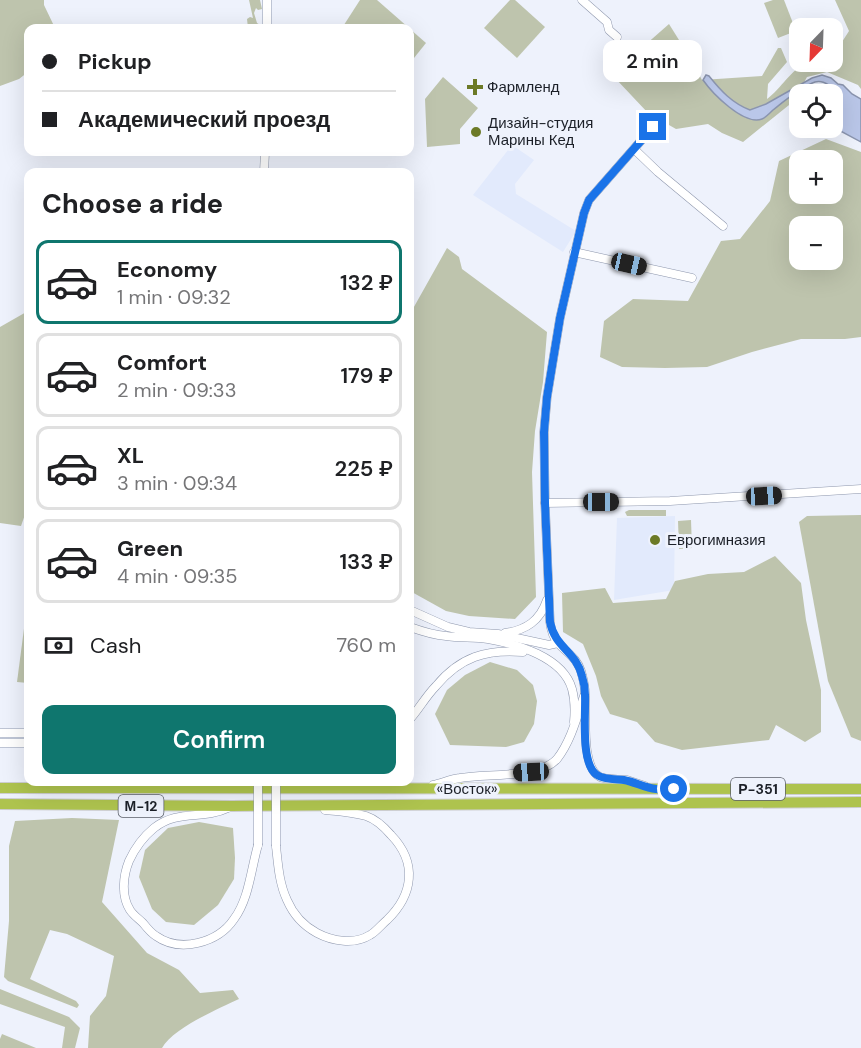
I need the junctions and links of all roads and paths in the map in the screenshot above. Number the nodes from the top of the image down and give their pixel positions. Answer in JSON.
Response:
{"nodes":[{"id":1,"x":267,"y":0,"type":"edge"},
{"id":2,"x":582,"y":0,"type":"edge"},
{"id":3,"x":267,"y":24,"type":"edge"},
{"id":4,"x":617,"y":38,"type":"dead end"},
{"id":5,"x":653,"y":127,"type":"dead end"},
{"id":6,"x":634,"y":149,"type":"junction"},
{"id":7,"x":723,"y":226,"type":"dead end"},
{"id":8,"x":574,"y":252,"type":"junction"},
{"id":9,"x":692,"y":278,"type":"dead end"},
{"id":10,"x":861,"y":489,"type":"edge"},
{"id":11,"x":545,"y":503,"type":"junction"},
{"id":12,"x":548,"y":596,"type":"junction"},
{"id":13,"x":414,"y":612,"type":"edge"},
{"id":14,"x":414,"y":629,"type":"edge"},
{"id":15,"x":498,"y":633,"type":"junction"},
{"id":16,"x":472,"y":637,"type":"junction"},
{"id":17,"x":558,"y":643,"type":"junction"},
{"id":18,"x":534,"y":653,"type":"junction"},
{"id":19,"x":585,"y":691,"type":"junction"},
{"id":20,"x":414,"y":714,"type":"edge"},
{"id":21,"x":574,"y":722,"type":"junction"},
{"id":22,"x":0,"y":733,"type":"edge"},
{"id":23,"x":24,"y":733,"type":"edge"},
{"id":24,"x":0,"y":743,"type":"edge"},
{"id":25,"x":24,"y":743,"type":"edge"},
{"id":26,"x":258,"y":786,"type":"edge"},
{"id":27,"x":276,"y":786,"type":"edge"},
{"id":28,"x":0,"y":788,"type":"edge"},
{"id":29,"x":425,"y":788,"type":"junction"},
{"id":30,"x":655,"y":789,"type":"junction"},
{"id":31,"x":861,"y":789,"type":"edge"},
{"id":32,"x":861,"y":802,"type":"edge"},
{"id":33,"x":539,"y":803,"type":"joint"},
{"id":34,"x":0,"y":804,"type":"edge"},
{"id":35,"x":306,"y":805,"type":"junction"},
{"id":36,"x":232,"y":806,"type":"junction"}],
"edges":[{"from":1,"to":3,"type":"street"},
{"from":2,"to":4,"type":"street"},
{"from":5,"to":6,"type":"street"},
{"from":6,"to":7,"type":"street"},
{"from":6,"to":8,"type":"street"},
{"from":8,"to":9,"type":"street"},
{"from":8,"to":11,"type":"street"},
{"from":10,"to":11,"type":"street"},
{"from":11,"to":12,"type":"street"},
{"from":12,"to":15,"type":"street"},
{"from":12,"to":17,"type":"street"},
{"from":13,"to":15,"type":"street"},
{"from":14,"to":16,"type":"street"},
{"from":15,"to":16,"type":"street"},
{"from":15,"to":17,"type":"street"},
{"from":16,"to":18,"type":"street"},
{"from":17,"to":19,"type":"street"},
{"from":18,"to":20,"type":"street"},
{"from":18,"to":21,"type":"street"},
{"from":19,"to":21,"type":"street"},
{"from":19,"to":30,"type":"street"},
{"from":21,"to":29,"type":"street"},
{"from":22,"to":23,"type":"street"},
{"from":24,"to":25,"type":"street"},
{"from":26,"to":36,"type":"street","bridge":true},
{"from":27,"to":35,"type":"street","bridge":true},
{"from":28,"to":29,"type":"highway","name":"«Восток»","number":"М-12"},
{"from":29,"to":30,"type":"highway","number":"Р-351"},
{"from":30,"to":31,"type":"highway","number":"Р-351"},
{"from":32,"to":33,"type":"highway","number":"Р-351"},
{"from":33,"to":35,"type":"highway","name":"«Восток»","number":"М-12"},
{"from":34,"to":36,"type":"highway","name":"«Восток»","number":"М-12"},
{"from":35,"to":36,"type":"highway","name":"«Восток»","number":"М-12"}]}
